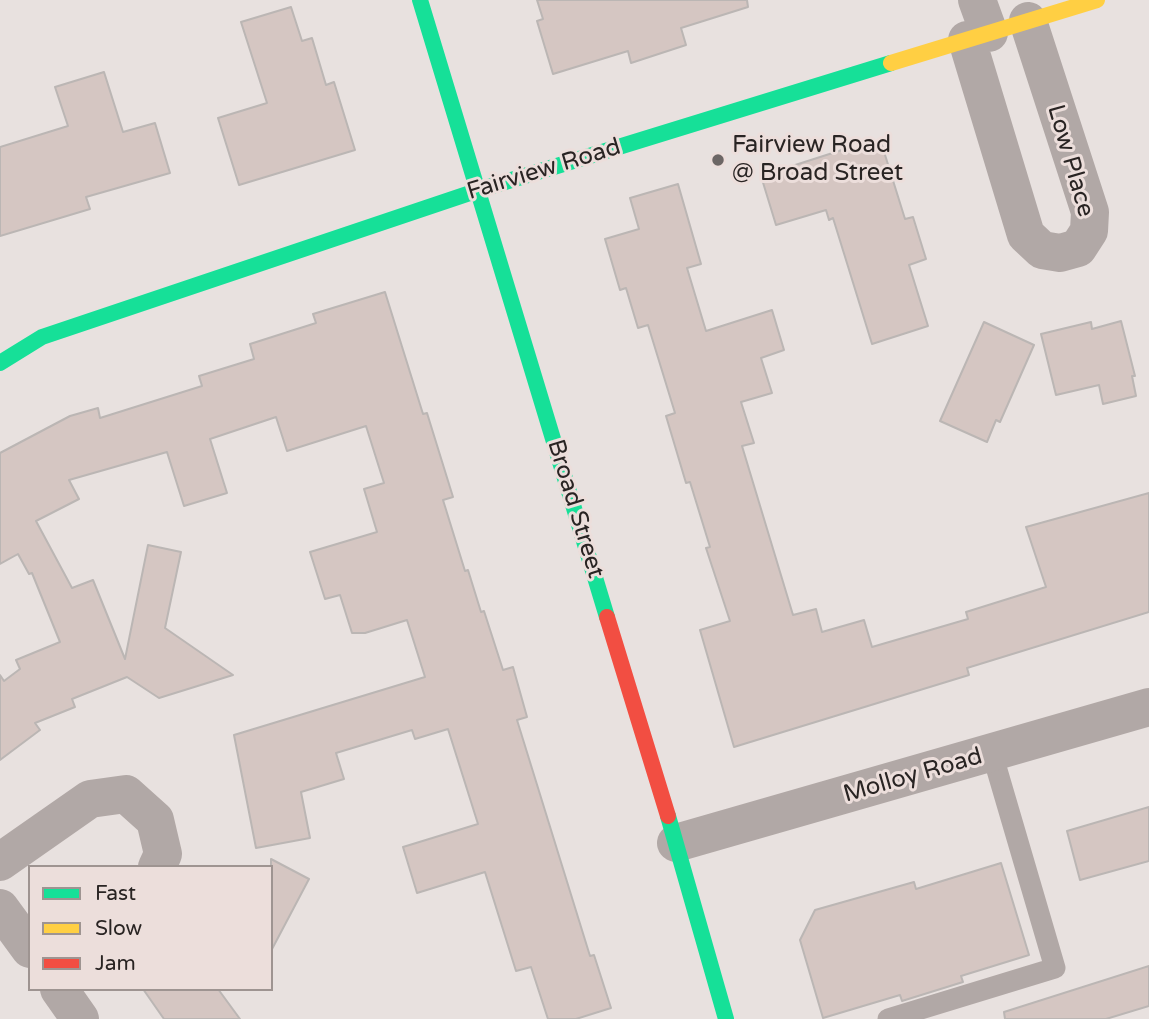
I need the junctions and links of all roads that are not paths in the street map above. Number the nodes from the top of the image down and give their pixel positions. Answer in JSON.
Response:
{"nodes":[{"id":1,"x":420,"y":0,"type":"edge"},
{"id":2,"x":1097,"y":0,"type":"edge"},
{"id":3,"x":1028,"y":21,"type":"junction"},
{"id":4,"x":977,"y":24,"type":"edge"},
{"id":5,"x":479,"y":190,"type":"junction"},
{"id":6,"x":0,"y":363,"type":"edge"},
{"id":7,"x":1149,"y":708,"type":"edge"},
{"id":8,"x":992,"y":753,"type":"junction"},
{"id":9,"x":676,"y":843,"type":"junction"},
{"id":10,"x":0,"y":862,"type":"edge"},
{"id":11,"x":158,"y":865,"type":"edge"},
{"id":12,"x":0,"y":908,"type":"edge"},
{"id":13,"x":28,"y":946,"type":"edge"},
{"id":14,"x":60,"y":991,"type":"edge"},
{"id":15,"x":80,"y":1019,"type":"edge"},
{"id":16,"x":726,"y":1019,"type":"edge"},
{"id":17,"x":888,"y":1019,"type":"edge"}],
"edges":[{"from":1,"to":5,"type":"street","name":"Broad Street"},
{"from":2,"to":3,"type":"street","name":"Fairview Road"},
{"from":3,"to":4,"type":"street","name":"Fairview Road"},
{"from":3,"to":4,"type":"street","name":"Low Place"},
{"from":4,"to":5,"type":"street","name":"Fairview Road"},
{"from":5,"to":6,"type":"street","name":"Fairview Road"},
{"from":5,"to":9,"type":"street","name":"Broad Street"},
{"from":7,"to":8,"type":"street","name":"Molloy Road"},
{"from":8,"to":9,"type":"street","name":"Molloy Road"},
{"from":8,"to":17,"type":"lane"},
{"from":9,"to":16,"type":"street","name":"Broad Street"},
{"from":10,"to":11,"type":"street"},
{"from":12,"to":13,"type":"street"},
{"from":14,"to":15,"type":"street"}]}
